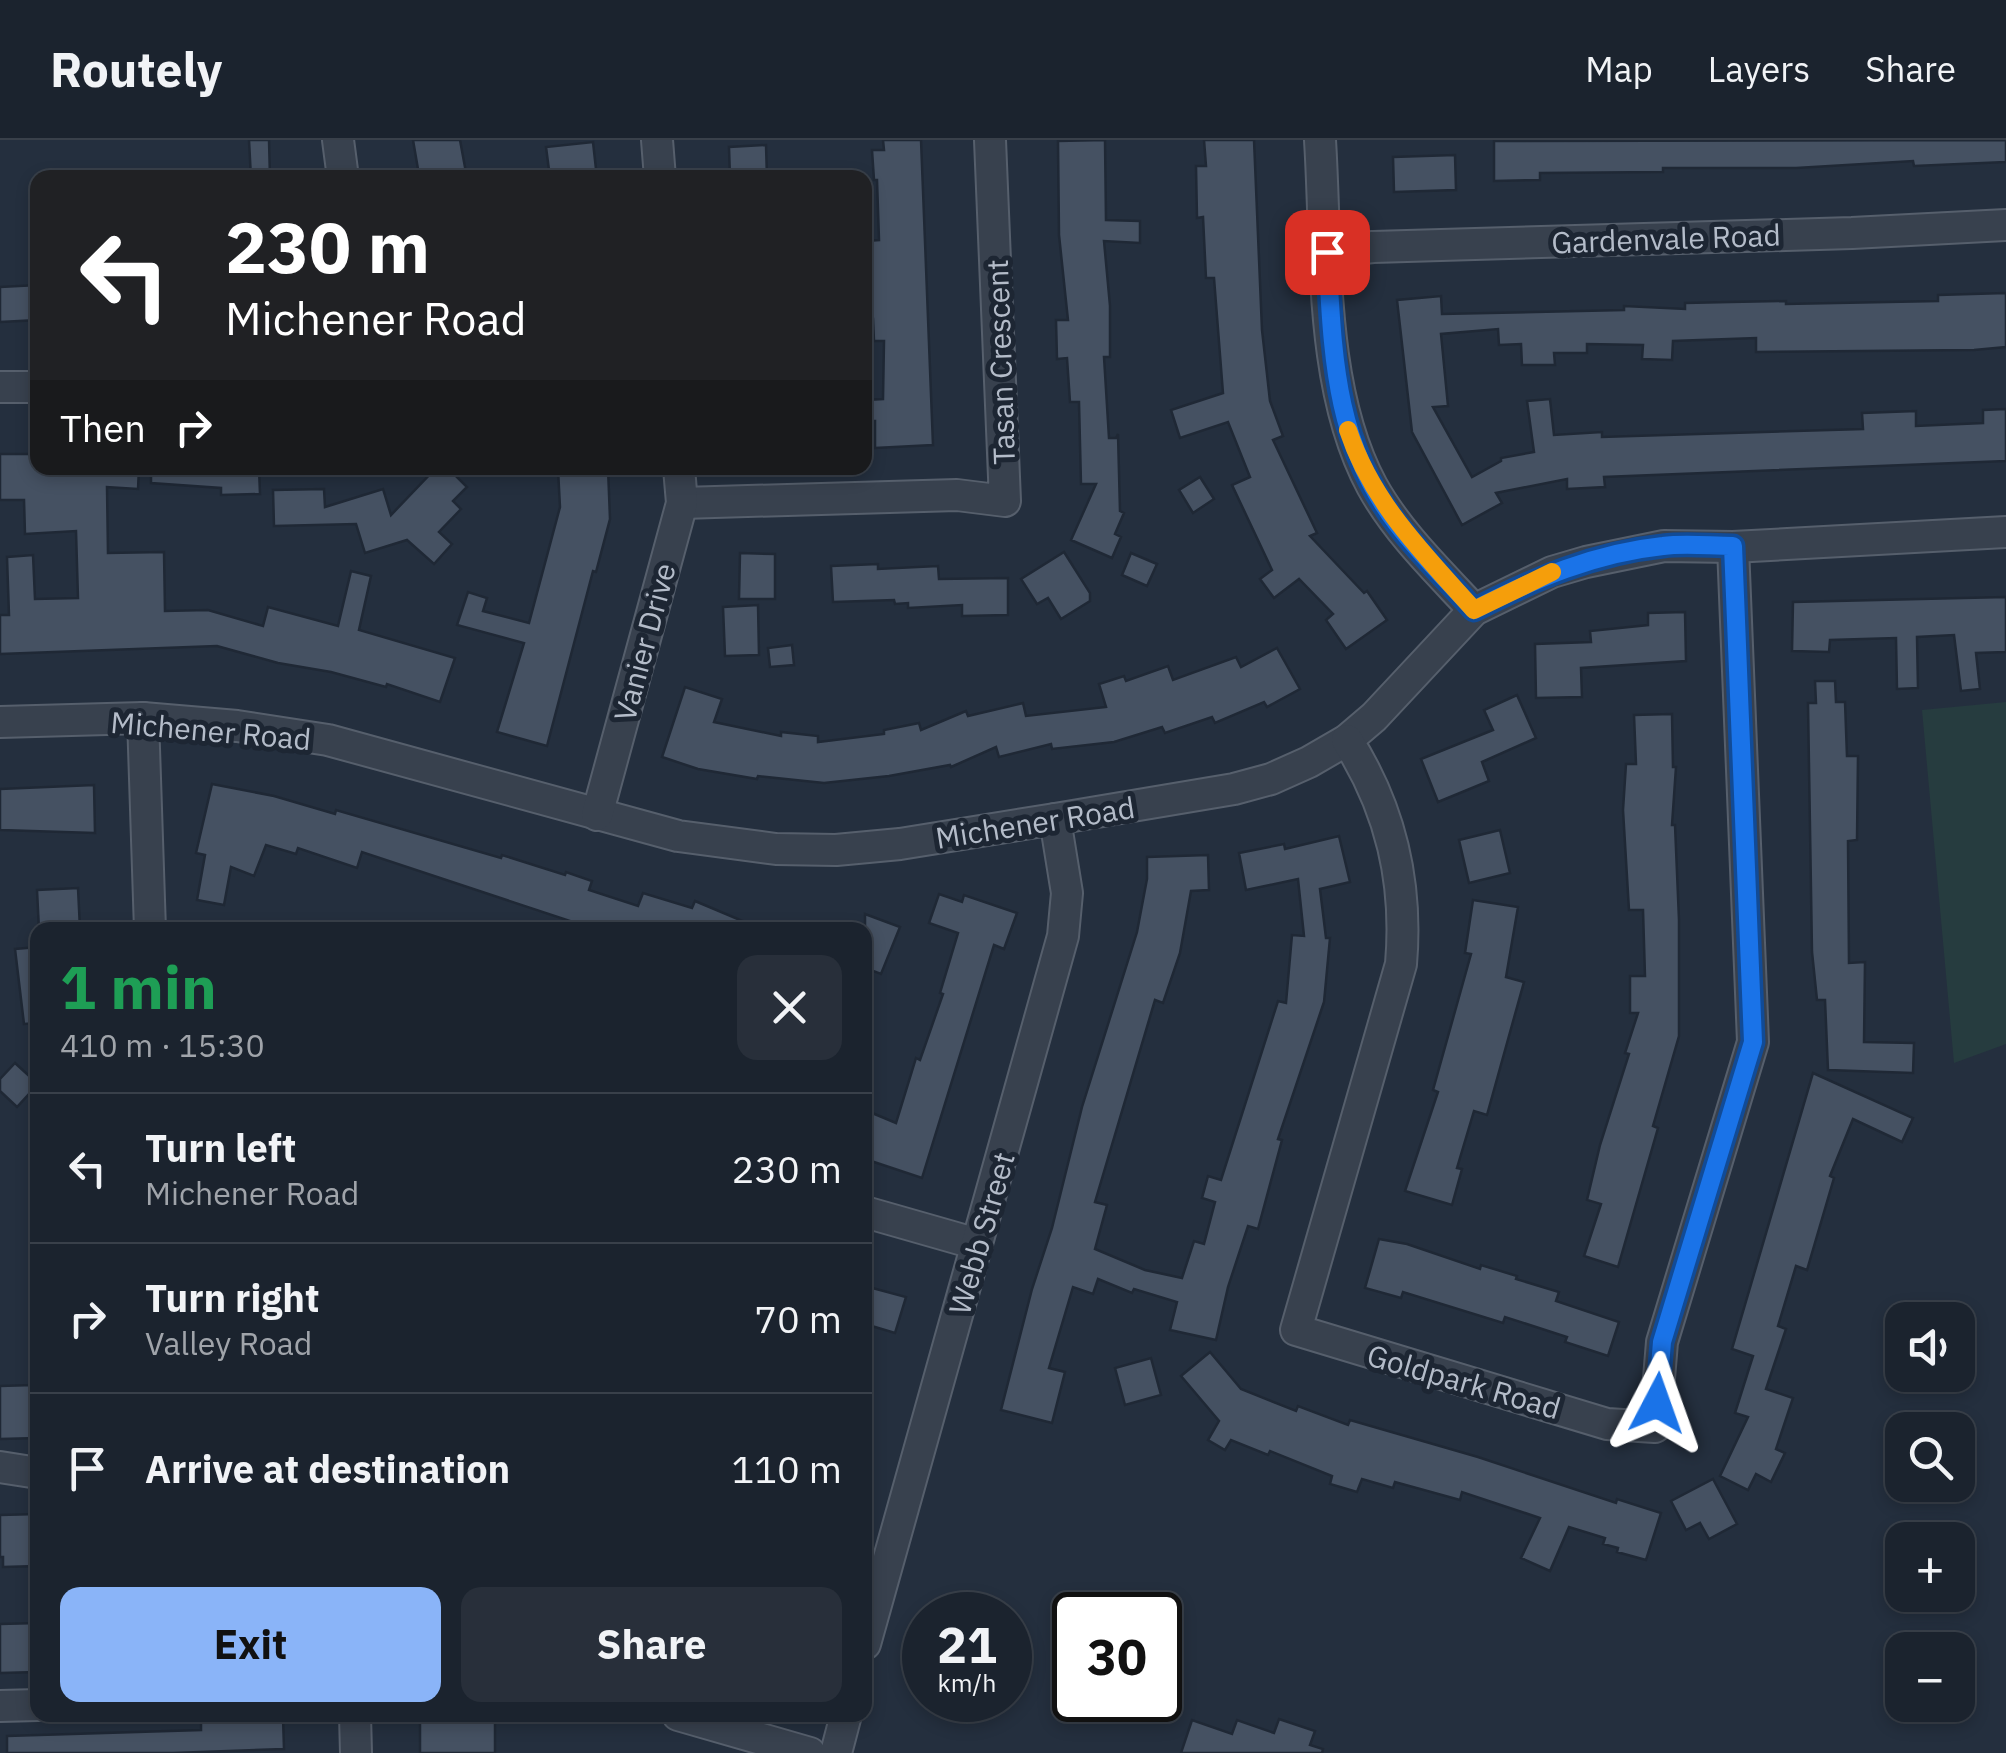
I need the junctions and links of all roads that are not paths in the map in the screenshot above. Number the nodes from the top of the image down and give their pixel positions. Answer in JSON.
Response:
{"nodes":[{"id":1,"x":338,"y":140,"type":"edge"},
{"id":2,"x":658,"y":140,"type":"edge"},
{"id":3,"x":990,"y":140,"type":"edge"},
{"id":4,"x":1320,"y":140,"type":"edge"},
{"id":5,"x":341,"y":170,"type":"edge"},
{"id":6,"x":660,"y":170,"type":"edge"},
{"id":7,"x":2006,"y":225,"type":"edge"},
{"id":8,"x":1327,"y":252,"type":"junction"},
{"id":9,"x":30,"y":386,"type":"edge"},
{"id":10,"x":0,"y":388,"type":"edge"},
{"id":11,"x":680,"y":475,"type":"edge"},
{"id":12,"x":682,"y":503,"type":"junction"},
{"id":13,"x":2006,"y":532,"type":"edge"},
{"id":14,"x":1733,"y":546,"type":"junction"},
{"id":15,"x":1474,"y":610,"type":"junction"},
{"id":16,"x":143,"y":718,"type":"junction"},
{"id":17,"x":0,"y":722,"type":"edge"},
{"id":18,"x":1347,"y":740,"type":"junction"},
{"id":19,"x":597,"y":815,"type":"junction"},
{"id":20,"x":1055,"y":819,"type":"junction"},
{"id":21,"x":150,"y":922,"type":"edge"},
{"id":22,"x":872,"y":1214,"type":"edge"},
{"id":23,"x":978,"y":1244,"type":"junction"},
{"id":24,"x":0,"y":1467,"type":"edge"},
{"id":25,"x":30,"y":1472,"type":"edge"},
{"id":26,"x":872,"y":1618,"type":"edge"},
{"id":27,"x":30,"y":1705,"type":"edge"},
{"id":28,"x":0,"y":1706,"type":"edge"},
{"id":29,"x":355,"y":1722,"type":"edge"},
{"id":30,"x":702,"y":1722,"type":"edge"},
{"id":31,"x":844,"y":1722,"type":"edge"},
{"id":32,"x":356,"y":1753,"type":"edge"},
{"id":33,"x":810,"y":1753,"type":"edge"},
{"id":34,"x":836,"y":1753,"type":"edge"}],
"edges":[{"from":1,"to":5,"type":"street"},
{"from":2,"to":6,"type":"street"},
{"from":3,"to":12,"type":"street","name":"Tasan Crescent"},
{"from":4,"to":8,"type":"street"},
{"from":7,"to":8,"type":"street","name":"Gardenvale Road"},
{"from":8,"to":15,"type":"street"},
{"from":9,"to":10,"type":"street"},
{"from":11,"to":12,"type":"street","name":"Vanier Drive"},
{"from":12,"to":19,"type":"street","name":"Vanier Drive"},
{"from":13,"to":14,"type":"street","name":"Michener Road"},
{"from":14,"to":15,"type":"street","name":"Michener Road"},
{"from":14,"to":18,"type":"street","name":"Goldpark Road"},
{"from":15,"to":18,"type":"street","name":"Michener Road"},
{"from":16,"to":17,"type":"street","name":"Michener Road"},
{"from":16,"to":19,"type":"street","name":"Michener Road"},
{"from":16,"to":21,"type":"street"},
{"from":18,"to":20,"type":"street","name":"Michener Road"},
{"from":19,"to":20,"type":"street","name":"Michener Road"},
{"from":20,"to":23,"type":"street","name":"Webb Street"},
{"from":22,"to":23,"type":"street"},
{"from":23,"to":26,"type":"street","name":"Webb Street"},
{"from":24,"to":25,"type":"street"},
{"from":27,"to":28,"type":"street"},
{"from":29,"to":32,"type":"street"},
{"from":30,"to":33,"type":"street"},
{"from":31,"to":34,"type":"street"}]}
